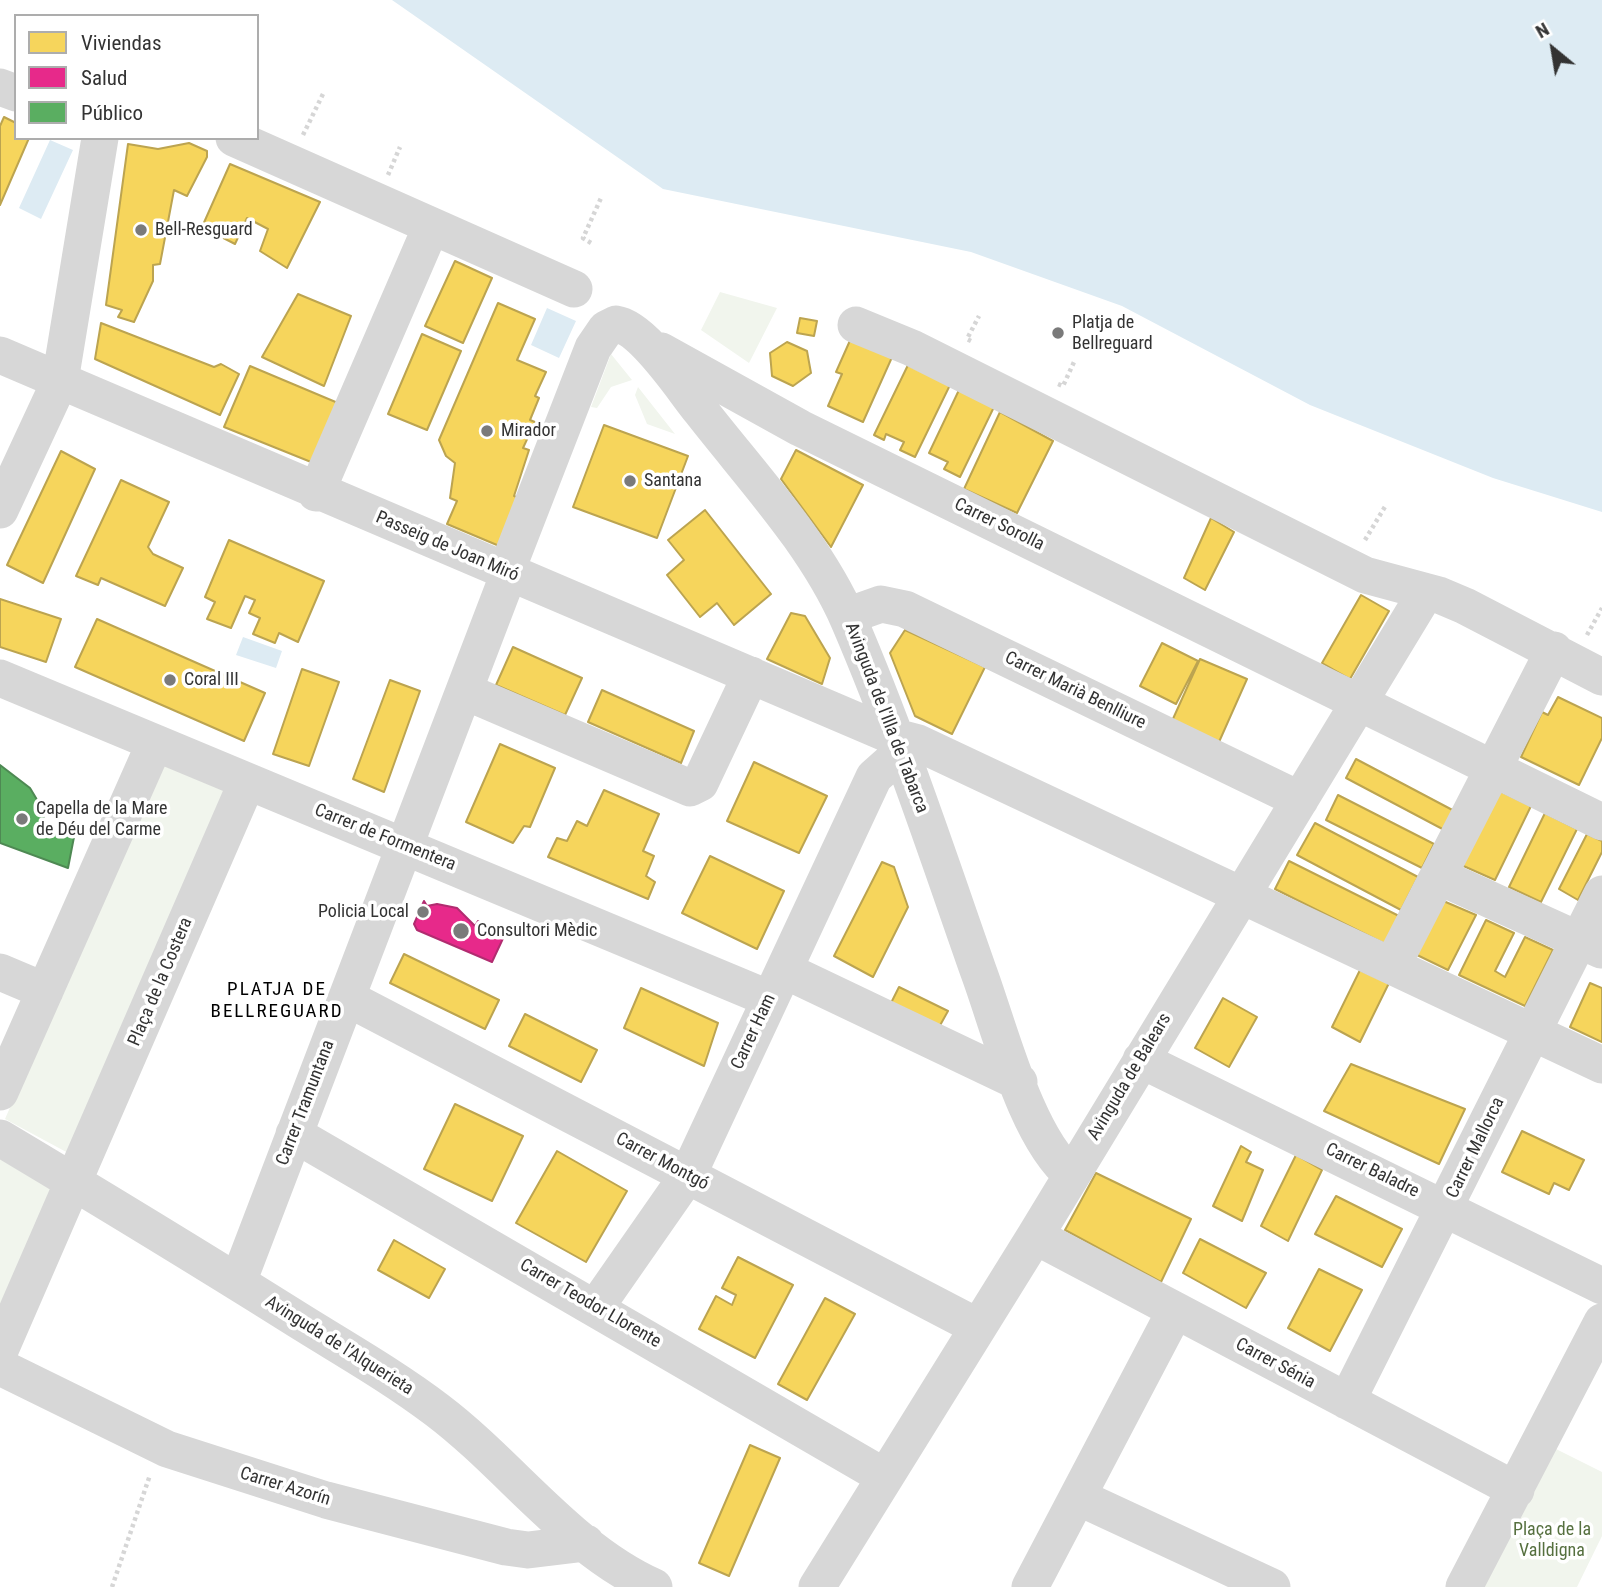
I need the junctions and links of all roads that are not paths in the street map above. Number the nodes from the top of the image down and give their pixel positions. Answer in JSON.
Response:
{"nodes":[{"id":1,"x":238,"y":140,"type":"edge"},
{"id":2,"x":99,"y":144,"type":"edge"},
{"id":3,"x":425,"y":239,"type":"junction"},
{"id":4,"x":573,"y":289,"type":"dead end"},
{"id":5,"x":856,"y":325,"type":"dead end"},
{"id":6,"x":606,"y":329,"type":"joint"},
{"id":7,"x":644,"y":341,"type":"junction"},
{"id":8,"x":0,"y":355,"type":"edge"},
{"id":9,"x":60,"y":381,"type":"junction"},
{"id":10,"x":316,"y":493,"type":"junction"},
{"id":11,"x":0,"y":510,"type":"edge"},
{"id":12,"x":508,"y":573,"type":"junction"},
{"id":13,"x":1426,"y":592,"type":"junction"},
{"id":14,"x":847,"y":616,"type":"junction"},
{"id":15,"x":1554,"y":650,"type":"junction"},
{"id":16,"x":751,"y":675,"type":"junction"},
{"id":17,"x":1602,"y":677,"type":"edge"},
{"id":18,"x":0,"y":678,"type":"edge"},
{"id":19,"x":464,"y":691,"type":"junction"},
{"id":20,"x":1358,"y":701,"type":"junction"},
{"id":21,"x":154,"y":745,"type":"junction"},
{"id":22,"x":898,"y":745,"type":"junction"},
{"id":23,"x":1493,"y":767,"type":"junction"},
{"id":24,"x":247,"y":782,"type":"junction"},
{"id":25,"x":1300,"y":800,"type":"junction"},
{"id":26,"x":1602,"y":822,"type":"edge"},
{"id":27,"x":405,"y":845,"type":"junction"},
{"id":28,"x":1438,"y":876,"type":"junction"},
{"id":29,"x":1242,"y":893,"type":"junction"},
{"id":30,"x":1602,"y":894,"type":"edge"},
{"id":31,"x":1591,"y":946,"type":"edge"},
{"id":32,"x":1392,"y":966,"type":"junction"},
{"id":33,"x":0,"y":972,"type":"edge"},
{"id":34,"x":777,"y":984,"type":"junction"},
{"id":35,"x":45,"y":991,"type":"junction"},
{"id":36,"x":347,"y":998,"type":"junction"},
{"id":37,"x":1534,"y":1032,"type":"junction"},
{"id":38,"x":1141,"y":1060,"type":"junction"},
{"id":39,"x":1602,"y":1065,"type":"edge"},
{"id":40,"x":1019,"y":1083,"type":"junction"},
{"id":41,"x":0,"y":1092,"type":"edge"},
{"id":42,"x":294,"y":1134,"type":"junction"},
{"id":43,"x":0,"y":1138,"type":"edge"},
{"id":44,"x":688,"y":1175,"type":"junction"},
{"id":45,"x":1072,"y":1175,"type":"junction"},
{"id":46,"x":75,"y":1182,"type":"junction"},
{"id":47,"x":1447,"y":1207,"type":"junction"},
{"id":48,"x":1035,"y":1236,"type":"junction"},
{"id":49,"x":238,"y":1282,"type":"junction"},
{"id":50,"x":1602,"y":1286,"type":"edge"},
{"id":51,"x":596,"y":1307,"type":"junction"},
{"id":52,"x":1175,"y":1311,"type":"junction"},
{"id":53,"x":1602,"y":1322,"type":"edge"},
{"id":54,"x":978,"y":1327,"type":"junction"},
{"id":55,"x":0,"y":1350,"type":"edge"},
{"id":56,"x":0,"y":1367,"type":"edge"},
{"id":57,"x":1348,"y":1401,"type":"junction"},
{"id":58,"x":885,"y":1476,"type":"junction"},
{"id":59,"x":1516,"y":1490,"type":"junction"},
{"id":60,"x":1078,"y":1497,"type":"junction"},
{"id":61,"x":586,"y":1543,"type":"junction"},
{"id":62,"x":825,"y":1574,"type":"edge"},
{"id":63,"x":654,"y":1587,"type":"edge"},
{"id":64,"x":806,"y":1587,"type":"edge"},
{"id":65,"x":1030,"y":1587,"type":"edge"},
{"id":66,"x":1272,"y":1587,"type":"edge"},
{"id":67,"x":1464,"y":1587,"type":"edge"}],
"edges":[{"from":1,"to":3,"type":"street"},
{"from":2,"to":9,"type":"street"},
{"from":3,"to":4,"type":"street"},
{"from":3,"to":10,"type":"street"},
{"from":5,"to":13,"type":"street"},
{"from":6,"to":7,"type":"street","name":"Avinguda de l'Illa de Tabarca"},
{"from":6,"to":12,"type":"street","name":"Carrer Tramuntana"},
{"from":7,"to":14,"type":"street","name":"Avinguda de l'Illa de Tabarca"},
{"from":7,"to":20,"type":"street","name":"Carrer Sorolla"},
{"from":8,"to":9,"type":"street","name":"Passeig de Joan Miró"},
{"from":9,"to":10,"type":"street","name":"Passeig de Joan Miró"},
{"from":9,"to":11,"type":"street"},
{"from":10,"to":12,"type":"street","name":"Passeig de Joan Miró"},
{"from":12,"to":16,"type":"street","name":"Passeig de Joan Miró"},
{"from":12,"to":19,"type":"street","name":"Carrer Tramuntana"},
{"from":13,"to":15,"type":"street"},
{"from":13,"to":20,"type":"street","name":"Avinguda de Balears"},
{"from":14,"to":22,"type":"street","name":"Avinguda de l'Illa de Tabarca"},
{"from":14,"to":25,"type":"street","name":"Carrer Marià Benlliure"},
{"from":15,"to":17,"type":"street"},
{"from":15,"to":23,"type":"street"},
{"from":16,"to":19,"type":"street"},
{"from":16,"to":22,"type":"street","name":"Passeig de Joan Miró"},
{"from":18,"to":21,"type":"street","name":"Carrer de Formentera"},
{"from":19,"to":27,"type":"street","name":"Carrer Tramuntana"},
{"from":20,"to":23,"type":"street","name":"Carrer Sorolla"},
{"from":20,"to":25,"type":"street","name":"Avinguda de Balears"},
{"from":21,"to":24,"type":"street","name":"Carrer de Formentera"},
{"from":21,"to":35,"type":"street"},
{"from":22,"to":29,"type":"street","name":"Passeig de Joan Miró"},
{"from":22,"to":34,"type":"street","name":"Carrer Ham"},
{"from":22,"to":40,"type":"street","name":"Avinguda de l'Illa de Tabarca"},
{"from":23,"to":26,"type":"street","name":"Carrer Sorolla"},
{"from":23,"to":28,"type":"street"},
{"from":24,"to":27,"type":"street","name":"Carrer de Formentera"},
{"from":24,"to":46,"type":"street","name":"Plaça de la Costera"},
{"from":25,"to":29,"type":"street","name":"Avinguda de Balears"},
{"from":27,"to":34,"type":"street","name":"Carrer de Formentera"},
{"from":27,"to":36,"type":"street","name":"Carrer Tramuntana"},
{"from":28,"to":31,"type":"street"},
{"from":28,"to":32,"type":"street"},
{"from":29,"to":32,"type":"street","name":"Passeig de Joan Miró"},
{"from":29,"to":38,"type":"street","name":"Avinguda de Balears"},
{"from":30,"to":31,"type":"street","name":"Carrer Mallorca"},
{"from":31,"to":37,"type":"street","name":"Carrer Mallorca"},
{"from":32,"to":37,"type":"street","name":"Passeig de Joan Miró"},
{"from":33,"to":35,"type":"street"},
{"from":34,"to":40,"type":"street","name":"Carrer de Formentera"},
{"from":34,"to":44,"type":"street","name":"Carrer Ham"},
{"from":35,"to":41,"type":"street"},
{"from":36,"to":42,"type":"street","name":"Carrer Tramuntana"},
{"from":36,"to":44,"type":"street","name":"Carrer Montgó"},
{"from":37,"to":39,"type":"street","name":"Passeig de Joan Miró"},
{"from":37,"to":47,"type":"street","name":"Carrer Mallorca"},
{"from":38,"to":45,"type":"street","name":"Avinguda de Balears"},
{"from":38,"to":47,"type":"street","name":"Carrer Baladre"},
{"from":40,"to":45,"type":"street","name":"Avinguda de l'Illa de Tabarca"},
{"from":42,"to":49,"type":"street","name":"Carrer Tramuntana"},
{"from":42,"to":51,"type":"street","name":"Carrer Teodor Llorente"},
{"from":43,"to":46,"type":"street","name":"Avinguda de l’Alquerieta"},
{"from":44,"to":51,"type":"street","name":"Carrer Ham"},
{"from":44,"to":54,"type":"street","name":"Carrer Montgó"},
{"from":45,"to":48,"type":"street","name":"Avinguda de Balears"},
{"from":46,"to":49,"type":"street","name":"Avinguda de l’Alquerieta"},
{"from":46,"to":55,"type":"street","name":"Plaça de la Costera"},
{"from":47,"to":50,"type":"street","name":"Carrer Baladre"},
{"from":47,"to":57,"type":"street","name":"Carrer Mallorca"},
{"from":48,"to":52,"type":"street","name":"Carrer Sénia"},
{"from":48,"to":54,"type":"street","name":"Avinguda de Balears"},
{"from":49,"to":61,"type":"street","name":"Avinguda de l’Alquerieta"},
{"from":51,"to":58,"type":"street","name":"Carrer Teodor Llorente"},
{"from":52,"to":57,"type":"street","name":"Carrer Sénia"},
{"from":52,"to":60,"type":"street"},
{"from":53,"to":59,"type":"street"},
{"from":54,"to":58,"type":"street","name":"Avinguda de Balears"},
{"from":56,"to":61,"type":"street","name":"Carrer Azorín"},
{"from":57,"to":59,"type":"street","name":"Carrer Sénia"},
{"from":58,"to":62,"type":"street","name":"Avinguda de Balears"},
{"from":59,"to":67,"type":"street"},
{"from":60,"to":65,"type":"street"},
{"from":60,"to":66,"type":"street"},
{"from":61,"to":63,"type":"street","name":"Avinguda de l’Alquerieta"},
{"from":62,"to":64,"type":"street","name":"Avinguda de Balears"}]}
